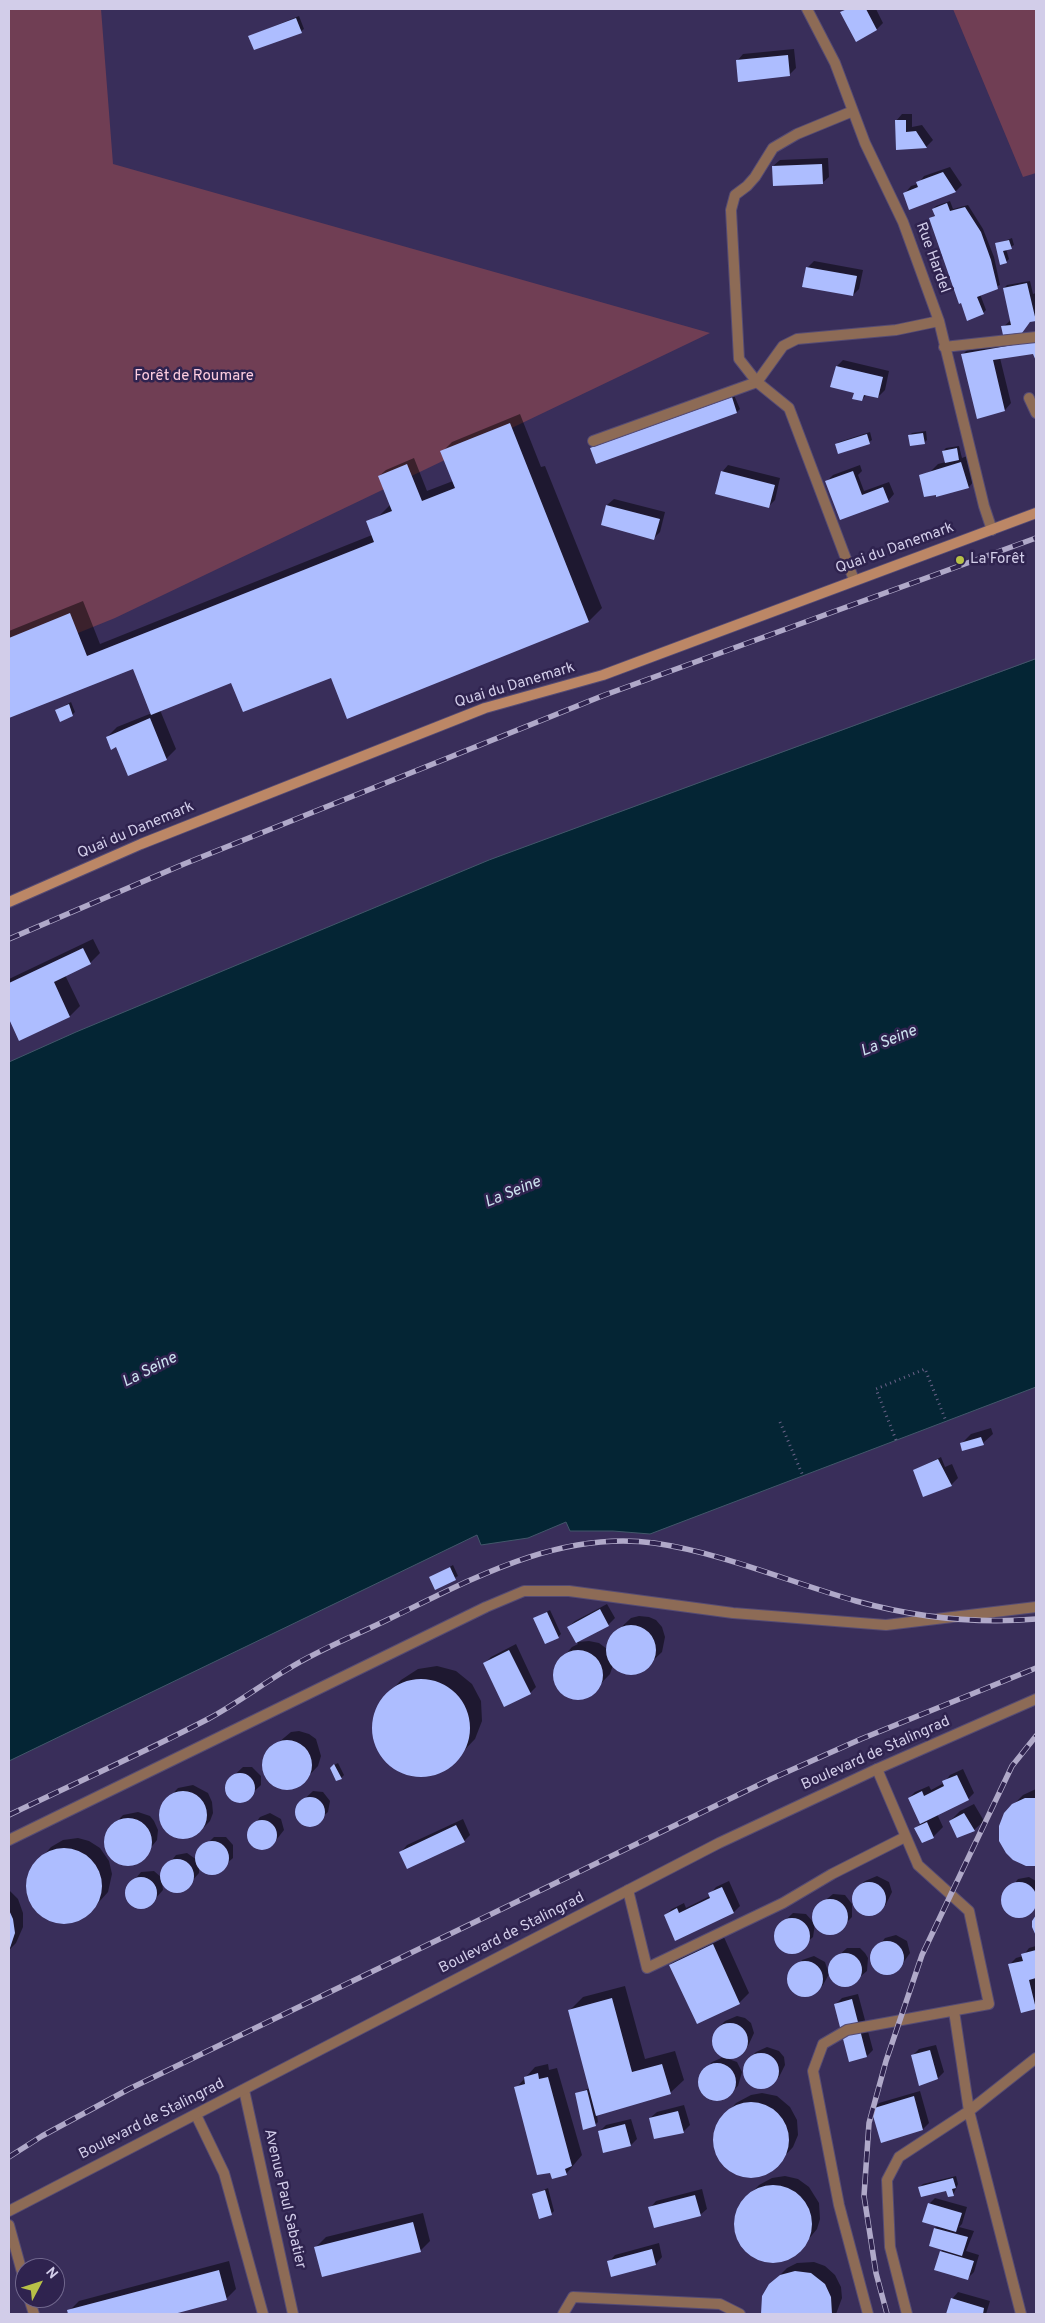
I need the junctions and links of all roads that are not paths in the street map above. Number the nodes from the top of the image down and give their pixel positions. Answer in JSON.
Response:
{"nodes":[{"id":1,"x":806,"y":9,"type":"edge"},
{"id":2,"x":853,"y":111,"type":"junction"},
{"id":3,"x":939,"y":321,"type":"junction"},
{"id":4,"x":1036,"y":337,"type":"edge"},
{"id":5,"x":944,"y":347,"type":"junction"},
{"id":6,"x":757,"y":382,"type":"junction"},
{"id":7,"x":1029,"y":398,"type":"dead end"},
{"id":8,"x":1036,"y":414,"type":"edge"},
{"id":9,"x":593,"y":441,"type":"dead end"},
{"id":10,"x":1036,"y":513,"type":"edge"},
{"id":11,"x":992,"y":530,"type":"junction"},
{"id":12,"x":854,"y":580,"type":"junction"},
{"id":13,"x":9,"y":902,"type":"edge"},
{"id":14,"x":1036,"y":1607,"type":"edge"},
{"id":15,"x":1036,"y":1698,"type":"edge"},
{"id":16,"x":877,"y":1769,"type":"junction"},
{"id":17,"x":906,"y":1837,"type":"junction"},
{"id":18,"x":9,"y":1840,"type":"edge"},
{"id":19,"x":628,"y":1890,"type":"junction"},
{"id":20,"x":954,"y":2010,"type":"junction"},
{"id":21,"x":1036,"y":2058,"type":"edge"},
{"id":22,"x":244,"y":2090,"type":"junction"},
{"id":23,"x":969,"y":2111,"type":"junction"},
{"id":24,"x":196,"y":2115,"type":"junction"},
{"id":25,"x":9,"y":2211,"type":"edge"},
{"id":26,"x":9,"y":2225,"type":"edge"},
{"id":27,"x":18,"y":2258,"type":"edge"},
{"id":28,"x":263,"y":2314,"type":"edge"},
{"id":29,"x":294,"y":2314,"type":"edge"},
{"id":30,"x":563,"y":2314,"type":"edge"},
{"id":31,"x":740,"y":2314,"type":"edge"},
{"id":32,"x":868,"y":2314,"type":"edge"},
{"id":33,"x":907,"y":2314,"type":"edge"},
{"id":34,"x":1021,"y":2314,"type":"edge"}],
"edges":[{"from":1,"to":2,"type":"street","name":"Rue Hardel"},
{"from":2,"to":3,"type":"street","name":"Rue Hardel"},
{"from":2,"to":6,"type":"street"},
{"from":3,"to":5,"type":"street","name":"Rue Hardel"},
{"from":3,"to":6,"type":"street"},
{"from":4,"to":5,"type":"street"},
{"from":5,"to":11,"type":"street","name":"Rue Hardel"},
{"from":6,"to":9,"type":"street"},
{"from":6,"to":12,"type":"street"},
{"from":7,"to":8,"type":"street"},
{"from":10,"to":11,"type":"main road","name":"Quai du Danemark"},
{"from":11,"to":12,"type":"main road","name":"Quai du Danemark"},
{"from":12,"to":13,"type":"main road","name":"Quai du Danemark"},
{"from":14,"to":18,"type":"street"},
{"from":15,"to":16,"type":"street","name":"Boulevard de Stalingrad"},
{"from":16,"to":17,"type":"street"},
{"from":16,"to":19,"type":"street","name":"Boulevard de Stalingrad"},
{"from":17,"to":19,"type":"street"},
{"from":17,"to":20,"type":"street"},
{"from":19,"to":22,"type":"street","name":"Boulevard de Stalingrad"},
{"from":20,"to":23,"type":"street"},
{"from":20,"to":32,"type":"street"},
{"from":21,"to":23,"type":"street"},
{"from":22,"to":24,"type":"street","name":"Boulevard de Stalingrad"},
{"from":22,"to":29,"type":"street","name":"Avenue Paul Sabatier"},
{"from":23,"to":33,"type":"street"},
{"from":23,"to":34,"type":"street"},
{"from":24,"to":25,"type":"street","name":"Boulevard de Stalingrad"},
{"from":24,"to":28,"type":"street"},
{"from":26,"to":27,"type":"street"},
{"from":30,"to":31,"type":"street"}]}
